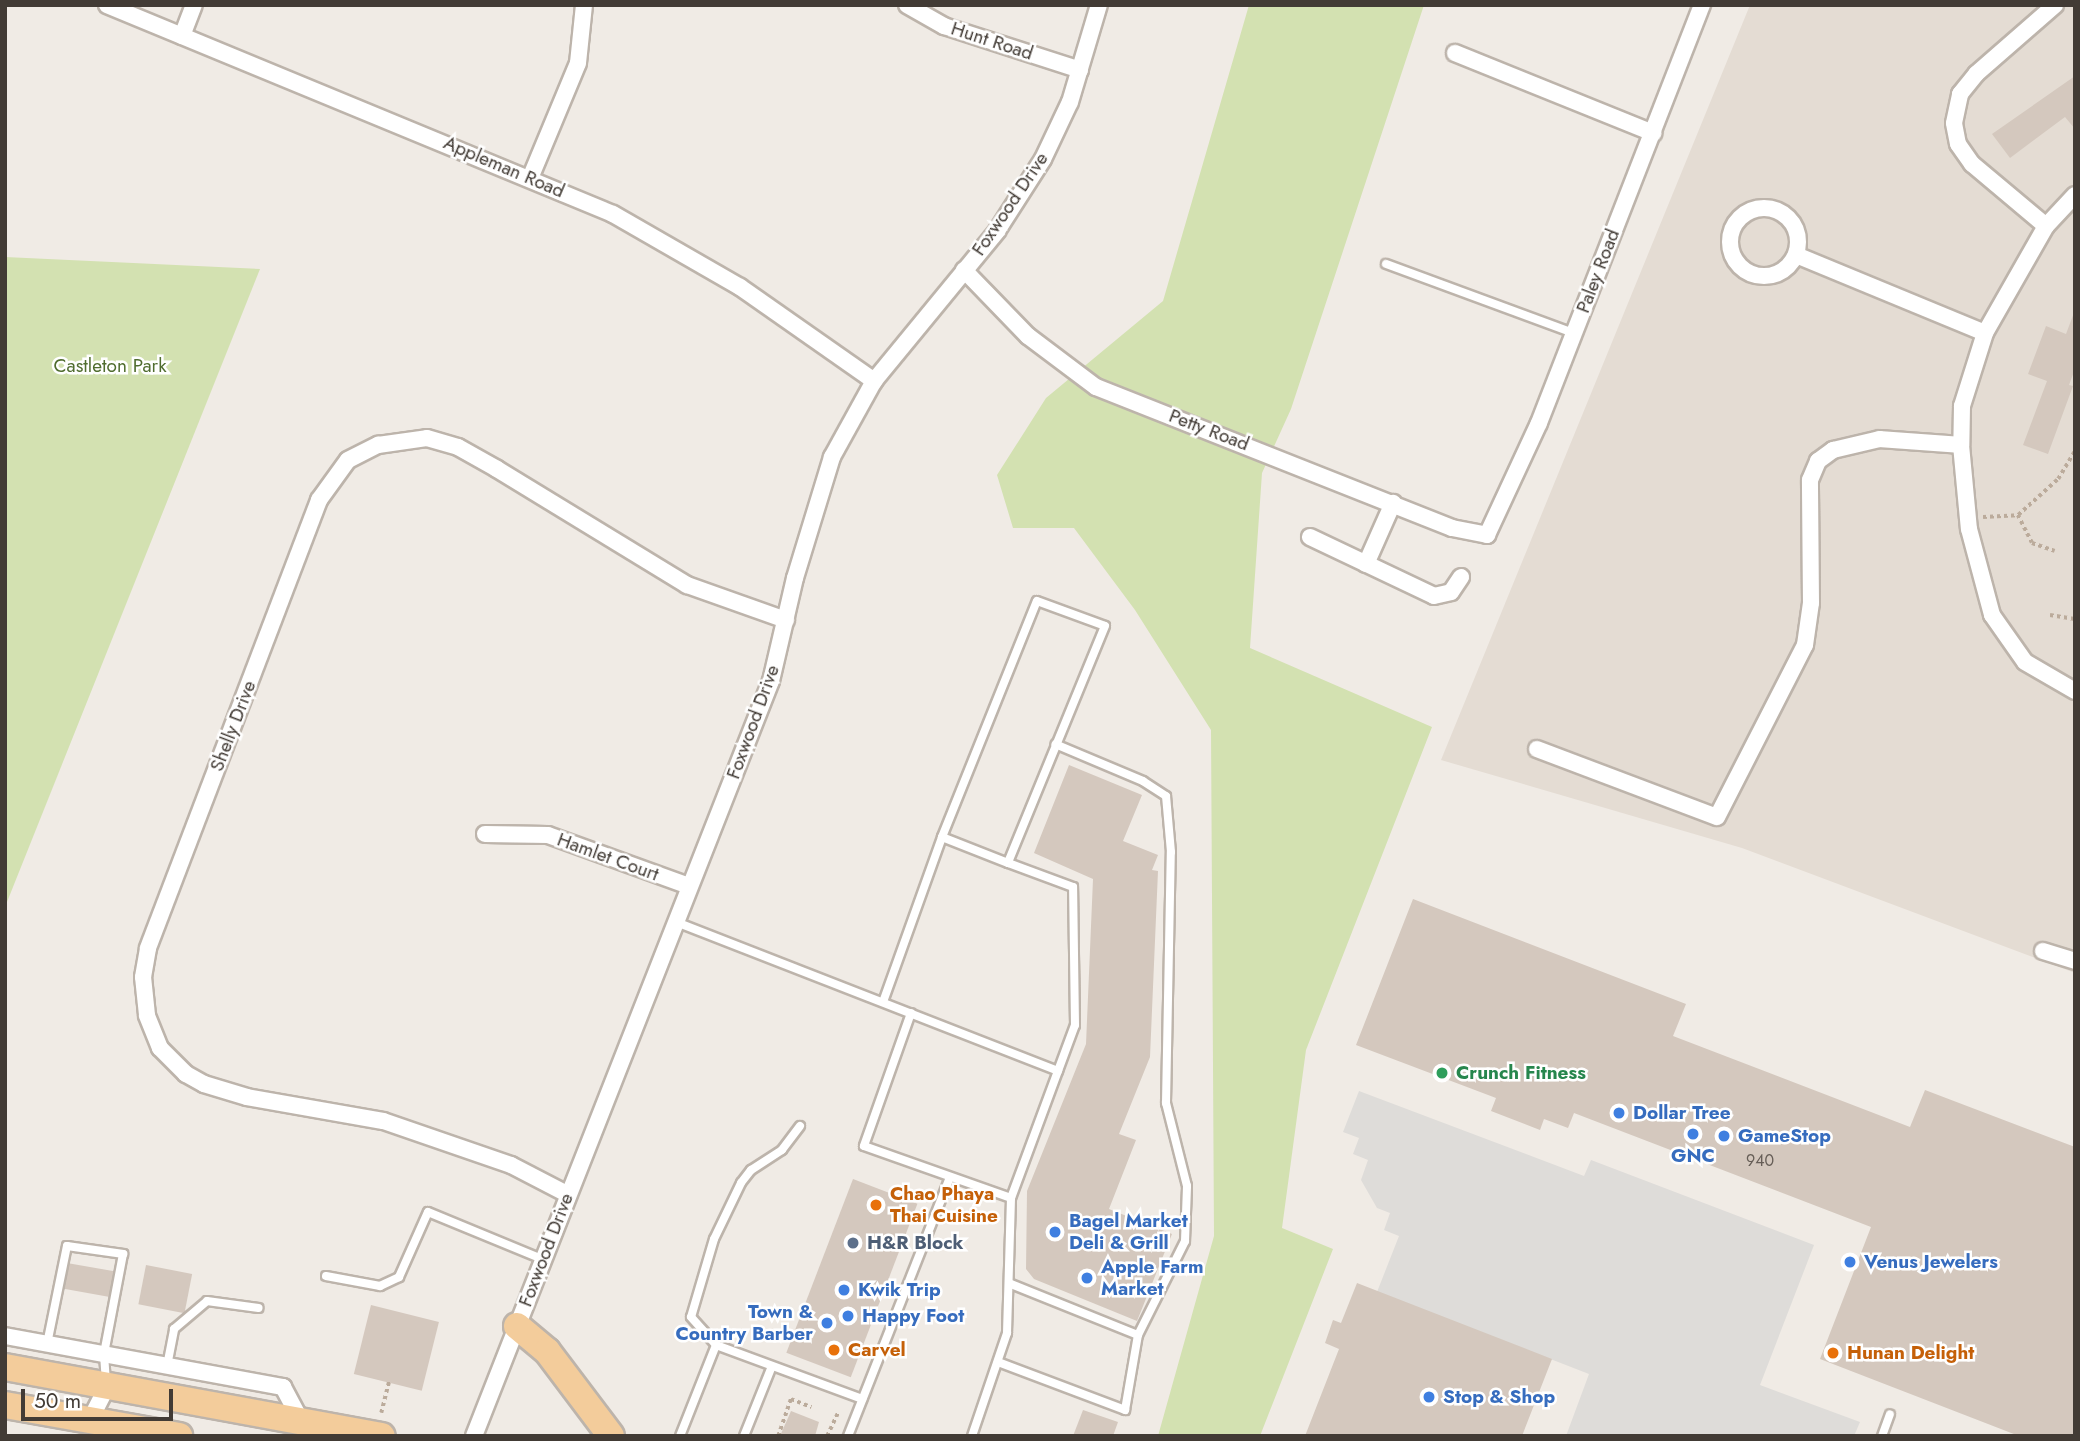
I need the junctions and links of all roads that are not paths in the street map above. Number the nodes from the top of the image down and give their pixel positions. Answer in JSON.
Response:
{"nodes":[{"id":1,"x":107,"y":5,"type":"edge"},
{"id":2,"x":194,"y":5,"type":"edge"},
{"id":3,"x":584,"y":5,"type":"edge"},
{"id":4,"x":907,"y":5,"type":"edge"},
{"id":5,"x":1099,"y":5,"type":"edge"},
{"id":6,"x":1702,"y":5,"type":"edge"},
{"id":7,"x":2055,"y":5,"type":"edge"},
{"id":8,"x":182,"y":36,"type":"junction"},
{"id":9,"x":1455,"y":53,"type":"dead end"},
{"id":10,"x":1080,"y":70,"type":"junction"},
{"id":11,"x":1653,"y":133,"type":"junction"},
{"id":12,"x":531,"y":176,"type":"junction"},
{"id":13,"x":2075,"y":195,"type":"edge"},
{"id":14,"x":2046,"y":226,"type":"junction"},
{"id":15,"x":1796,"y":256,"type":"junction"},
{"id":16,"x":1386,"y":264,"type":"dead end"},
{"id":17,"x":964,"y":271,"type":"junction"},
{"id":18,"x":1574,"y":333,"type":"junction"},
{"id":19,"x":1985,"y":333,"type":"junction"},
{"id":20,"x":874,"y":381,"type":"junction"},
{"id":21,"x":1961,"y":445,"type":"junction"},
{"id":22,"x":1393,"y":503,"type":"junction"},
{"id":23,"x":1487,"y":535,"type":"joint"},
{"id":24,"x":1310,"y":537,"type":"dead end"},
{"id":25,"x":1366,"y":564,"type":"junction"},
{"id":26,"x":1461,"y":577,"type":"dead end"},
{"id":27,"x":786,"y":620,"type":"junction"},
{"id":28,"x":2075,"y":691,"type":"edge"},
{"id":29,"x":1055,"y":744,"type":"junction"},
{"id":30,"x":1537,"y":749,"type":"dead end"},
{"id":31,"x":485,"y":834,"type":"dead end"},
{"id":32,"x":942,"y":837,"type":"junction"},
{"id":33,"x":1008,"y":863,"type":"junction"},
{"id":34,"x":689,"y":886,"type":"junction"},
{"id":35,"x":676,"y":922,"type":"junction"},
{"id":36,"x":2043,"y":951,"type":"dead end"},
{"id":37,"x":2075,"y":961,"type":"edge"},
{"id":38,"x":883,"y":1003,"type":"junction"},
{"id":39,"x":911,"y":1013,"type":"junction"},
{"id":40,"x":1058,"y":1071,"type":"junction"},
{"id":41,"x":800,"y":1126,"type":"dead end"},
{"id":42,"x":950,"y":1177,"type":"junction"},
{"id":43,"x":566,"y":1194,"type":"junction"},
{"id":44,"x":1012,"y":1198,"type":"junction"},
{"id":45,"x":542,"y":1259,"type":"junction"},
{"id":46,"x":326,"y":1276,"type":"dead end"},
{"id":47,"x":1011,"y":1284,"type":"junction"},
{"id":48,"x":259,"y":1308,"type":"dead end"},
{"id":49,"x":517,"y":1326,"type":"junction"},
{"id":50,"x":1138,"y":1335,"type":"junction"},
{"id":51,"x":5,"y":1336,"type":"edge"},
{"id":52,"x":47,"y":1344,"type":"junction"},
{"id":53,"x":716,"y":1345,"type":"junction"},
{"id":54,"x":104,"y":1354,"type":"junction"},
{"id":55,"x":998,"y":1362,"type":"junction"},
{"id":56,"x":167,"y":1366,"type":"junction"},
{"id":57,"x":772,"y":1366,"type":"junction"},
{"id":58,"x":5,"y":1367,"type":"edge"},
{"id":59,"x":107,"y":1387,"type":"junction"},
{"id":60,"x":862,"y":1399,"type":"junction"},
{"id":61,"x":5,"y":1405,"type":"edge"},
{"id":62,"x":1890,"y":1414,"type":"dead end"},
{"id":63,"x":90,"y":1420,"type":"junction"},
{"id":64,"x":301,"y":1421,"type":"junction"},
{"id":65,"x":380,"y":1429,"type":"edge"},
{"id":66,"x":681,"y":1435,"type":"edge"},
{"id":67,"x":178,"y":1436,"type":"edge"},
{"id":68,"x":474,"y":1436,"type":"edge"},
{"id":69,"x":611,"y":1436,"type":"edge"},
{"id":70,"x":744,"y":1436,"type":"edge"},
{"id":71,"x":848,"y":1436,"type":"edge"},
{"id":72,"x":972,"y":1436,"type":"edge"},
{"id":73,"x":1882,"y":1436,"type":"edge"}],
"edges":[{"from":1,"to":8,"type":"street","name":"Appleman Road"},
{"from":2,"to":8,"type":"street"},
{"from":3,"to":12,"type":"street"},
{"from":4,"to":10,"type":"street","name":"Hunt Road"},
{"from":5,"to":10,"type":"street","name":"Foxwood Drive"},
{"from":6,"to":11,"type":"street","name":"Paley Road"},
{"from":7,"to":14,"type":"street"},
{"from":8,"to":12,"type":"street","name":"Appleman Road"},
{"from":9,"to":11,"type":"street"},
{"from":10,"to":17,"type":"street","name":"Foxwood Drive"},
{"from":11,"to":18,"type":"street","name":"Paley Road"},
{"from":12,"to":20,"type":"street","name":"Appleman Road"},
{"from":13,"to":14,"type":"street"},
{"from":14,"to":19,"type":"street"},
{"from":15,"to":15,"type":"street"},
{"from":15,"to":19,"type":"street"},
{"from":16,"to":18,"type":"lane"},
{"from":17,"to":20,"type":"street","name":"Foxwood Drive"},
{"from":17,"to":22,"type":"street","name":"Petty Road"},
{"from":18,"to":23,"type":"street","name":"Paley Road"},
{"from":19,"to":21,"type":"street"},
{"from":20,"to":27,"type":"street","name":"Foxwood Drive"},
{"from":21,"to":28,"type":"street"},
{"from":21,"to":30,"type":"street"},
{"from":22,"to":23,"type":"street","name":"Petty Road"},
{"from":22,"to":25,"type":"street"},
{"from":24,"to":25,"type":"street"},
{"from":25,"to":26,"type":"street"},
{"from":27,"to":34,"type":"street","name":"Foxwood Drive"},
{"from":27,"to":43,"type":"street","name":"Shelly Drive"},
{"from":29,"to":32,"type":"lane"},
{"from":29,"to":33,"type":"lane"},
{"from":29,"to":50,"type":"lane"},
{"from":31,"to":34,"type":"street","name":"Hamlet Court"},
{"from":32,"to":33,"type":"lane"},
{"from":32,"to":38,"type":"lane"},
{"from":33,"to":40,"type":"lane"},
{"from":34,"to":35,"type":"street","name":"Foxwood Drive"},
{"from":35,"to":38,"type":"lane"},
{"from":35,"to":43,"type":"street","name":"Foxwood Drive"},
{"from":36,"to":37,"type":"street"},
{"from":38,"to":39,"type":"lane"},
{"from":39,"to":40,"type":"lane"},
{"from":39,"to":42,"type":"lane"},
{"from":40,"to":44,"type":"lane"},
{"from":41,"to":53,"type":"lane"},
{"from":42,"to":44,"type":"lane"},
{"from":42,"to":60,"type":"lane"},
{"from":43,"to":45,"type":"street","name":"Foxwood Drive"},
{"from":44,"to":47,"type":"lane"},
{"from":45,"to":46,"type":"lane"},
{"from":45,"to":49,"type":"street","name":"Foxwood Drive"},
{"from":47,"to":50,"type":"lane"},
{"from":47,"to":55,"type":"lane"},
{"from":48,"to":56,"type":"lane"},
{"from":49,"to":68,"type":"street","name":"Foxwood Drive"},
{"from":49,"to":69,"type":"main road"},
{"from":50,"to":55,"type":"lane"},
{"from":51,"to":52,"type":"street"},
{"from":52,"to":54,"type":"street"},
{"from":52,"to":54,"type":"lane"},
{"from":53,"to":57,"type":"lane"},
{"from":53,"to":66,"type":"lane"},
{"from":54,"to":56,"type":"street"},
{"from":54,"to":59,"type":"lane"},
{"from":55,"to":72,"type":"lane"},
{"from":56,"to":64,"type":"street"},
{"from":57,"to":60,"type":"lane"},
{"from":57,"to":70,"type":"lane"},
{"from":58,"to":59,"type":"main road"},
{"from":59,"to":63,"type":"street"},
{"from":59,"to":64,"type":"main road"},
{"from":60,"to":71,"type":"lane"},
{"from":61,"to":63,"type":"main road"},
{"from":62,"to":73,"type":"lane"},
{"from":63,"to":67,"type":"main road"},
{"from":64,"to":65,"type":"main road"}]}
